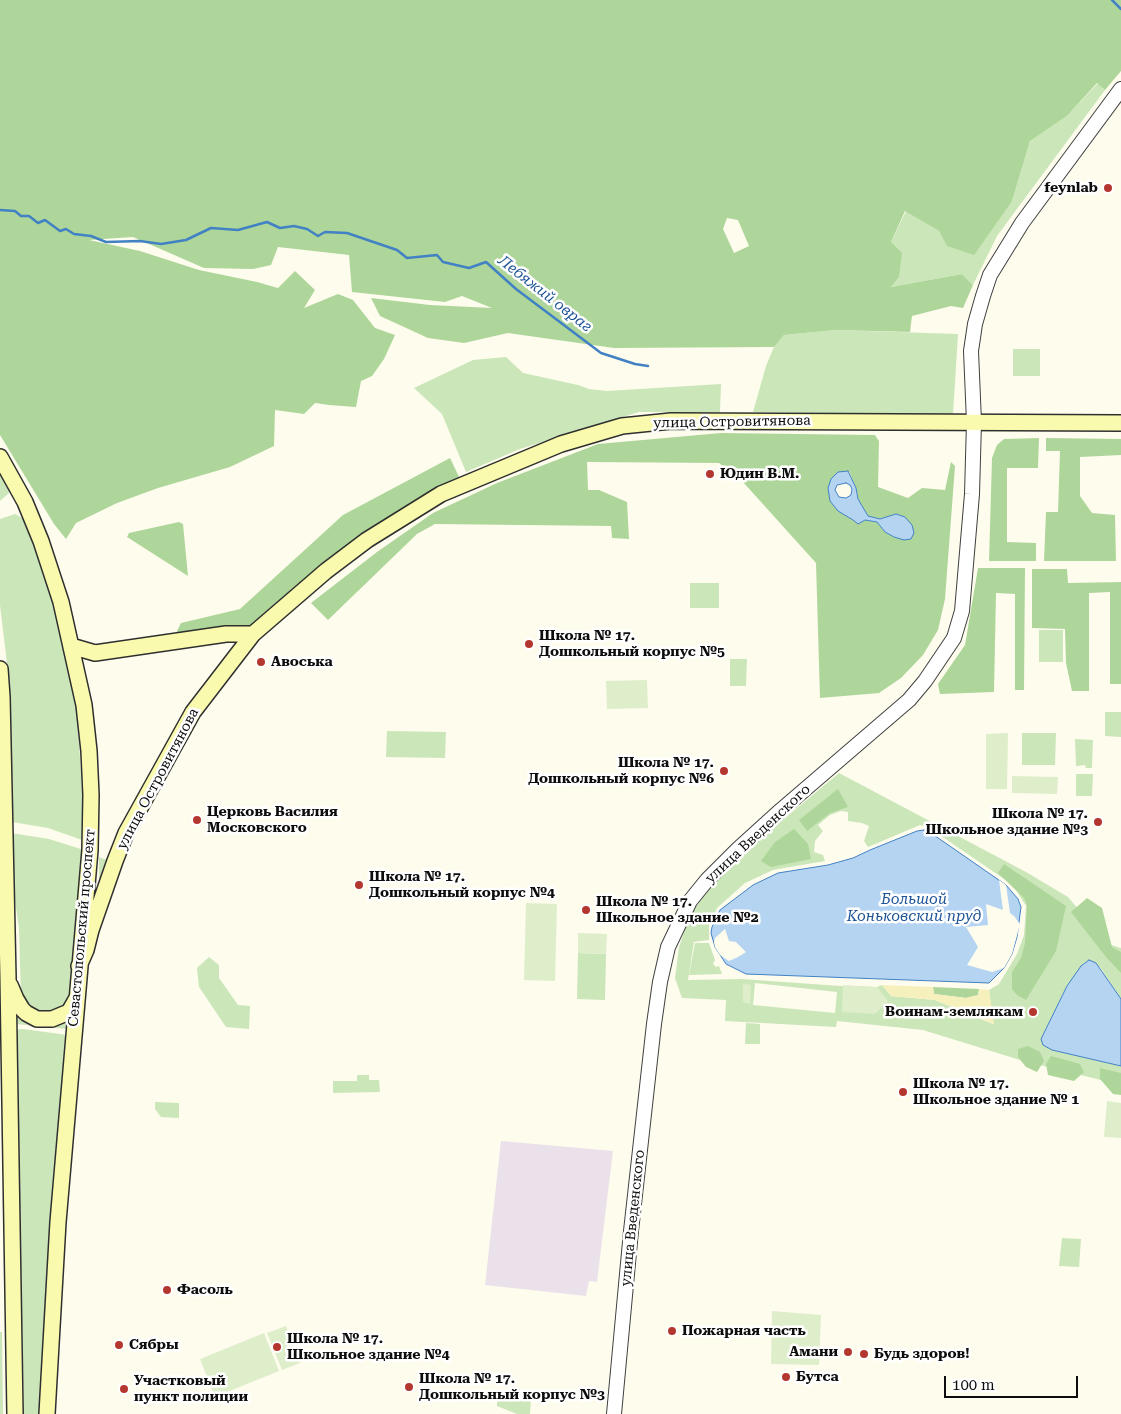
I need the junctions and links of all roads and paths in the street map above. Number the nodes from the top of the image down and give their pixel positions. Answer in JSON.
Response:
{"nodes":[{"id":1,"x":1121,"y":89,"type":"edge"},
{"id":2,"x":974,"y":422,"type":"junction"},
{"id":3,"x":1121,"y":423,"type":"edge"},
{"id":4,"x":0,"y":456,"type":"edge"},
{"id":5,"x":253,"y":634,"type":"junction"},
{"id":6,"x":71,"y":646,"type":"junction"},
{"id":7,"x":0,"y":669,"type":"edge"},
{"id":8,"x":79,"y":966,"type":"junction"},
{"id":9,"x":8,"y":978,"type":"junction"},
{"id":10,"x":78,"y":996,"type":"junction"},
{"id":11,"x":15,"y":1414,"type":"edge"},
{"id":12,"x":47,"y":1414,"type":"edge"},
{"id":13,"x":614,"y":1414,"type":"edge"}],
"edges":[{"from":1,"to":2,"type":"street","name":"улица Введенского"},
{"from":2,"to":3,"type":"main road","name":"улица Островитянова"},
{"from":2,"to":5,"type":"main road","name":"улица Островитянова"},
{"from":2,"to":13,"type":"street","name":"улица Введенского"},
{"from":4,"to":6,"type":"main road","name":"Севастопольский проспект"},
{"from":5,"to":6,"type":"main road"},
{"from":5,"to":8,"type":"main road","name":"улица Островитянова"},
{"from":6,"to":8,"type":"main road","name":"Севастопольский проспект"},
{"from":7,"to":9,"type":"main road"},
{"from":8,"to":10,"type":"main road","name":"Севастопольский проспект"},
{"from":9,"to":10,"type":"main road"},
{"from":9,"to":11,"type":"main road"},
{"from":10,"to":12,"type":"main road","name":"Севастопольский проспект"}]}
